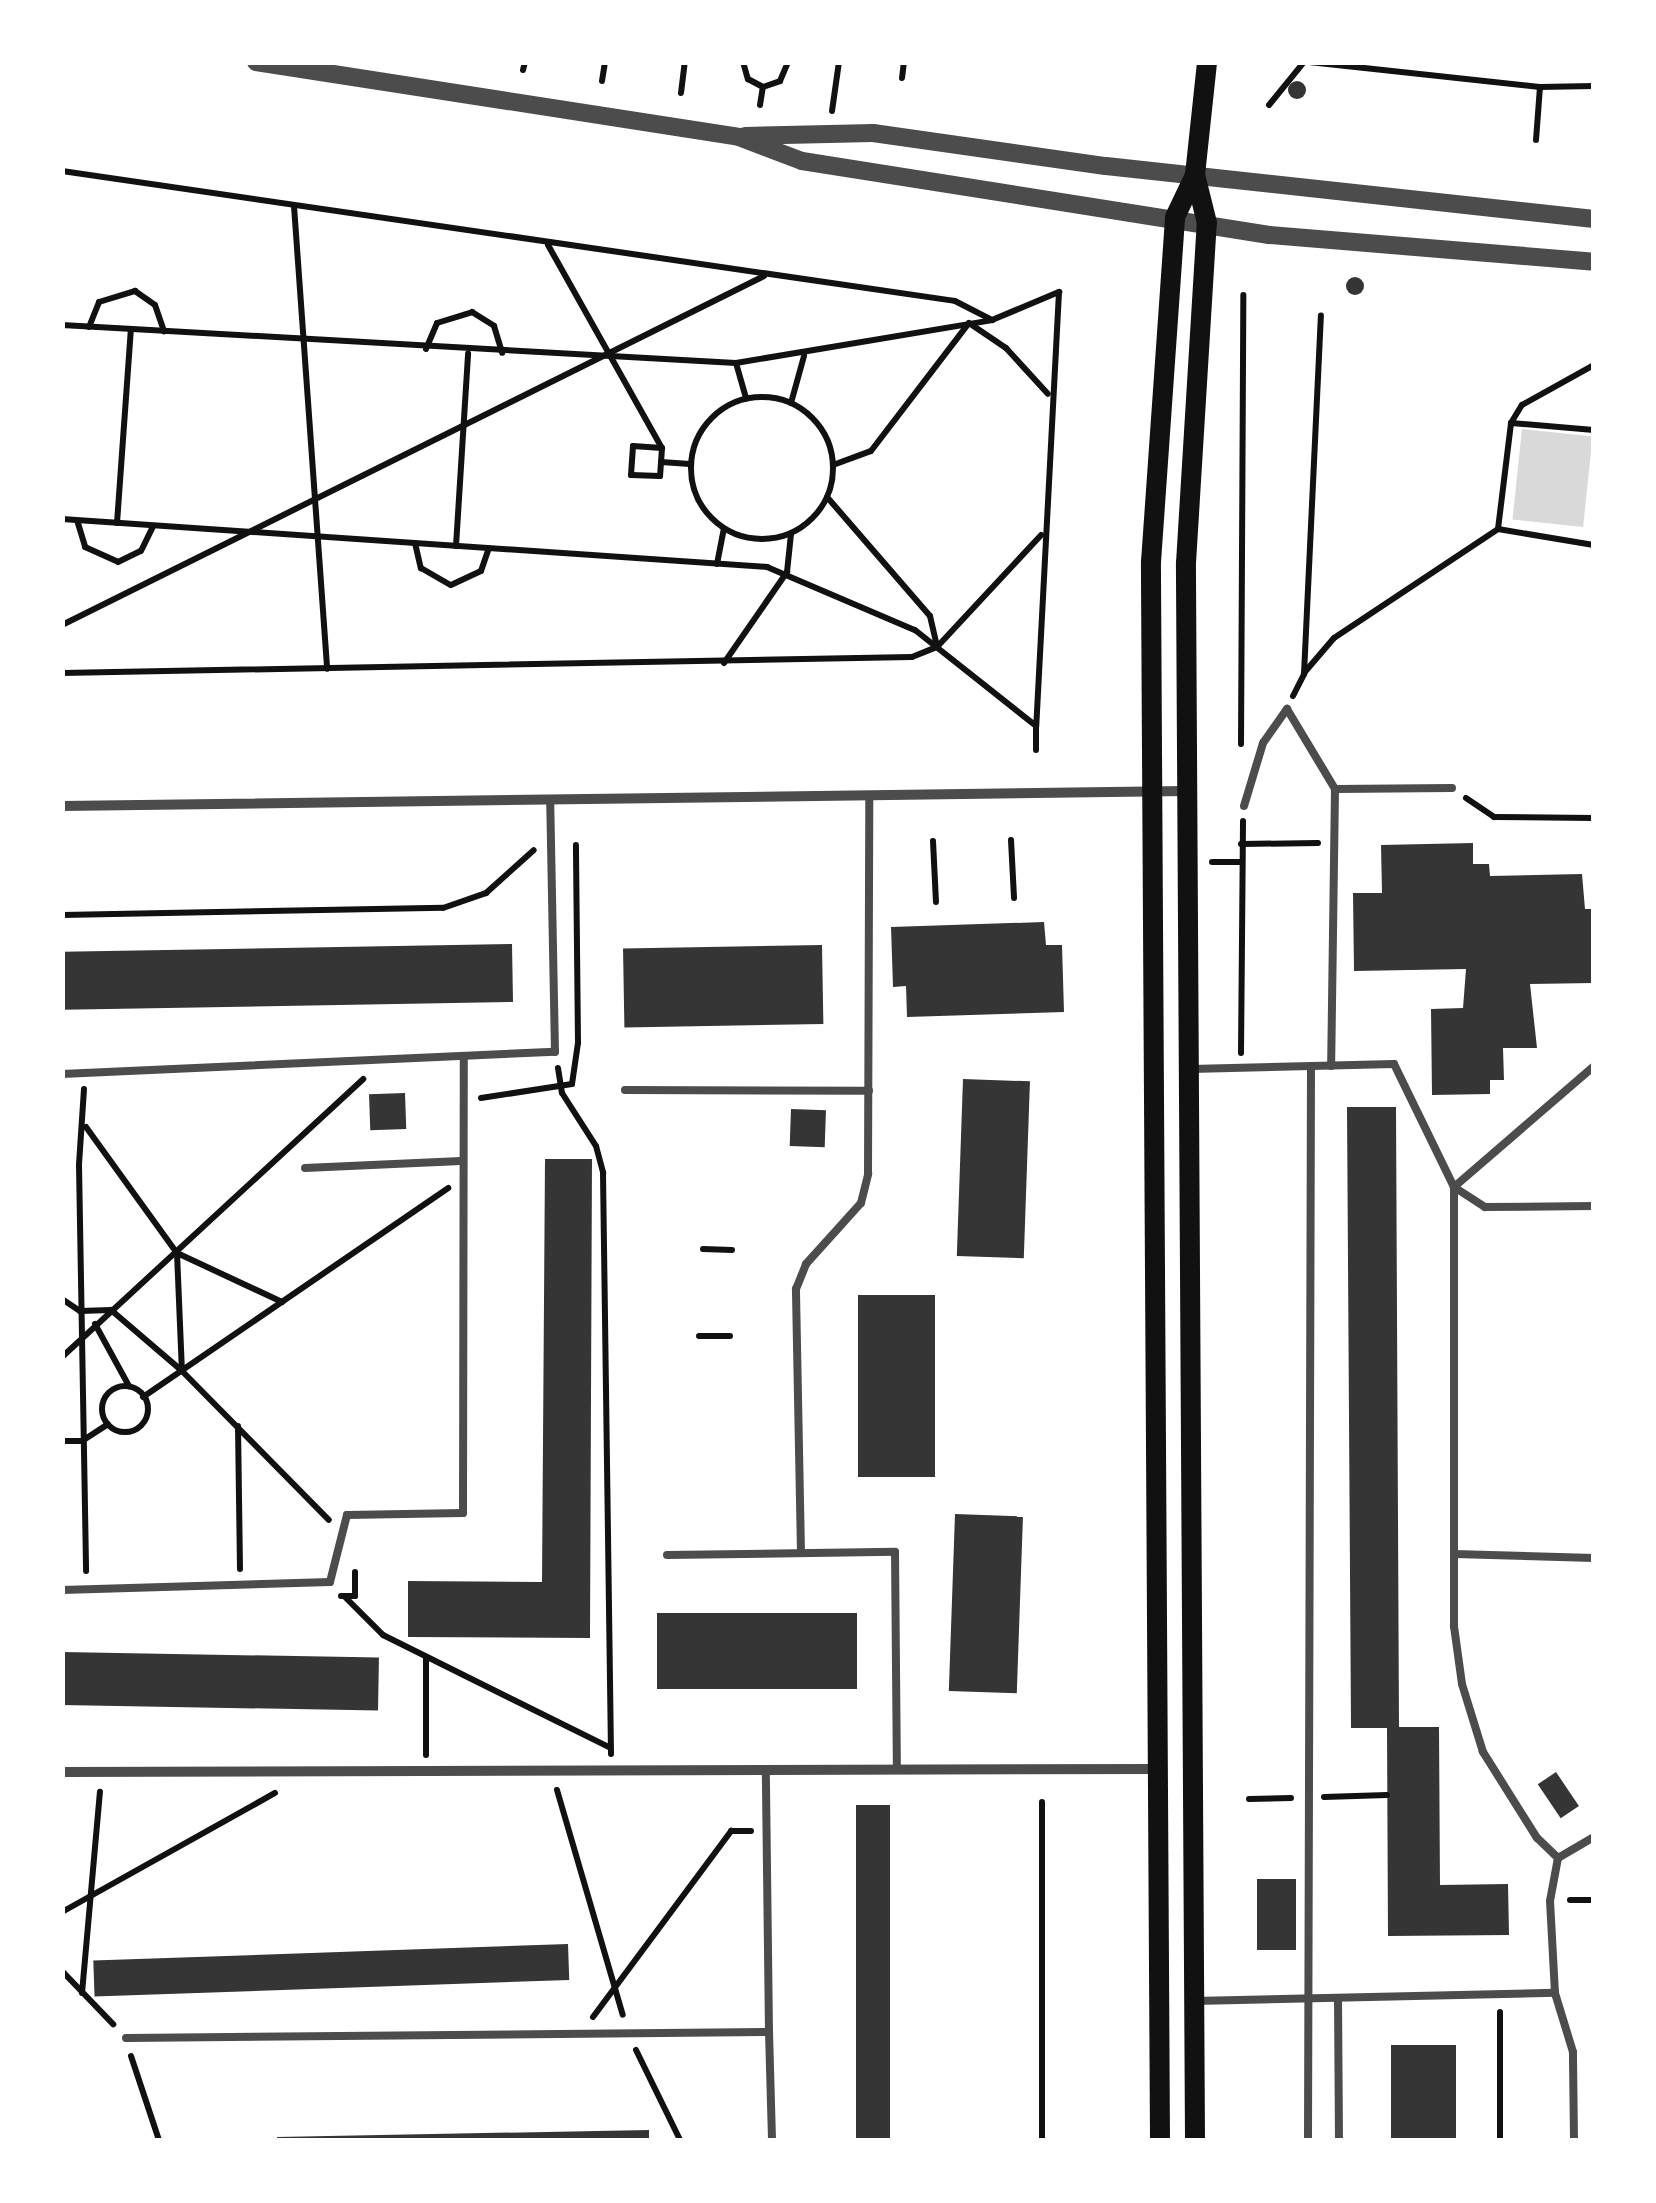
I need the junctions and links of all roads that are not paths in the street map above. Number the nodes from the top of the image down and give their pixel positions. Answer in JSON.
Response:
{"nodes":[{"id":1,"x":256,"y":62,"type":"edge"},
{"id":2,"x":1207,"y":62,"type":"edge"},
{"id":3,"x":739,"y":137,"type":"junction"},
{"id":4,"x":1196,"y":175,"type":"junction"},
{"id":5,"x":1175,"y":217,"type":"junction"},
{"id":6,"x":1594,"y":219,"type":"edge"},
{"id":7,"x":1208,"y":223,"type":"junction"},
{"id":8,"x":1594,"y":262,"type":"edge"},
{"id":9,"x":1335,"y":788,"type":"junction"},
{"id":10,"x":1452,"y":788,"type":"road end"},
{"id":11,"x":1152,"y":791,"type":"junction"},
{"id":12,"x":1186,"y":791,"type":"junction"},
{"id":13,"x":869,"y":795,"type":"junction"},
{"id":14,"x":550,"y":799,"type":"junction"},
{"id":15,"x":62,"y":806,"type":"edge"},
{"id":16,"x":1244,"y":806,"type":"road end"},
{"id":17,"x":464,"y":1060,"type":"junction"},
{"id":18,"x":1311,"y":1066,"type":"junction"},
{"id":19,"x":1330,"y":1066,"type":"junction"},
{"id":20,"x":1594,"y":1066,"type":"edge"},
{"id":21,"x":1187,"y":1069,"type":"junction"},
{"id":22,"x":62,"y":1074,"type":"edge"},
{"id":23,"x":625,"y":1090,"type":"dead end"},
{"id":24,"x":869,"y":1090,"type":"junction"},
{"id":25,"x":460,"y":1161,"type":"junction"},
{"id":26,"x":305,"y":1168,"type":"dead end"},
{"id":27,"x":1454,"y":1186,"type":"junction"},
{"id":28,"x":1594,"y":1206,"type":"edge"},
{"id":29,"x":801,"y":1553,"type":"junction"},
{"id":30,"x":1454,"y":1554,"type":"junction"},
{"id":31,"x":667,"y":1555,"type":"dead end"},
{"id":32,"x":1594,"y":1558,"type":"edge"},
{"id":33,"x":62,"y":1590,"type":"edge"},
{"id":34,"x":1160,"y":1769,"type":"junction"},
{"id":35,"x":766,"y":1770,"type":"junction"},
{"id":36,"x":897,"y":1770,"type":"junction"},
{"id":37,"x":62,"y":1772,"type":"edge"},
{"id":38,"x":1594,"y":1837,"type":"edge"},
{"id":39,"x":1558,"y":1858,"type":"junction"},
{"id":40,"x":1555,"y":1993,"type":"junction"},
{"id":41,"x":1338,"y":1998,"type":"junction"},
{"id":42,"x":1308,"y":1999,"type":"junction"},
{"id":43,"x":1194,"y":2001,"type":"junction"},
{"id":44,"x":769,"y":2032,"type":"junction"},
{"id":45,"x":126,"y":2038,"type":"road end"},
{"id":46,"x":772,"y":2140,"type":"edge"},
{"id":47,"x":1160,"y":2140,"type":"edge"},
{"id":48,"x":1196,"y":2140,"type":"edge"},
{"id":49,"x":1308,"y":2140,"type":"edge"},
{"id":50,"x":1339,"y":2140,"type":"edge"},
{"id":51,"x":1574,"y":2140,"type":"edge"}],
"edges":[{"from":1,"to":3,"type":"street"},
{"from":2,"to":4,"type":"main road"},
{"from":3,"to":4,"type":"street"},
{"from":3,"to":5,"type":"street"},
{"from":4,"to":5,"type":"main road"},
{"from":4,"to":6,"type":"street"},
{"from":4,"to":7,"type":"main road"},
{"from":5,"to":7,"type":"street"},
{"from":5,"to":11,"type":"main road"},
{"from":7,"to":8,"type":"street"},
{"from":7,"to":12,"type":"main road"},
{"from":9,"to":10,"type":"lane"},
{"from":9,"to":16,"type":"lane"},
{"from":9,"to":19,"type":"lane"},
{"from":11,"to":12,"type":"street"},
{"from":11,"to":13,"type":"street"},
{"from":11,"to":34,"type":"main road"},
{"from":12,"to":21,"type":"main road"},
{"from":13,"to":14,"type":"street"},
{"from":13,"to":24,"type":"lane"},
{"from":14,"to":15,"type":"street"},
{"from":14,"to":17,"type":"lane"},
{"from":17,"to":22,"type":"lane"},
{"from":17,"to":25,"type":"lane"},
{"from":18,"to":19,"type":"lane"},
{"from":18,"to":21,"type":"lane"},
{"from":18,"to":42,"type":"lane"},
{"from":19,"to":27,"type":"lane"},
{"from":20,"to":27,"type":"lane"},
{"from":21,"to":43,"type":"main road"},
{"from":23,"to":24,"type":"lane"},
{"from":24,"to":29,"type":"lane"},
{"from":25,"to":26,"type":"lane"},
{"from":25,"to":33,"type":"lane"},
{"from":27,"to":28,"type":"lane"},
{"from":27,"to":30,"type":"lane"},
{"from":29,"to":31,"type":"lane"},
{"from":29,"to":36,"type":"lane"},
{"from":30,"to":32,"type":"lane"},
{"from":30,"to":39,"type":"lane"},
{"from":34,"to":36,"type":"street"},
{"from":34,"to":47,"type":"main road"},
{"from":35,"to":36,"type":"street"},
{"from":35,"to":37,"type":"street"},
{"from":35,"to":44,"type":"lane"},
{"from":38,"to":39,"type":"lane"},
{"from":39,"to":40,"type":"lane"},
{"from":40,"to":41,"type":"lane"},
{"from":40,"to":51,"type":"lane"},
{"from":41,"to":42,"type":"lane"},
{"from":41,"to":50,"type":"lane"},
{"from":42,"to":43,"type":"lane"},
{"from":42,"to":49,"type":"lane"},
{"from":43,"to":48,"type":"main road"},
{"from":44,"to":45,"type":"lane"},
{"from":44,"to":46,"type":"lane"}]}
